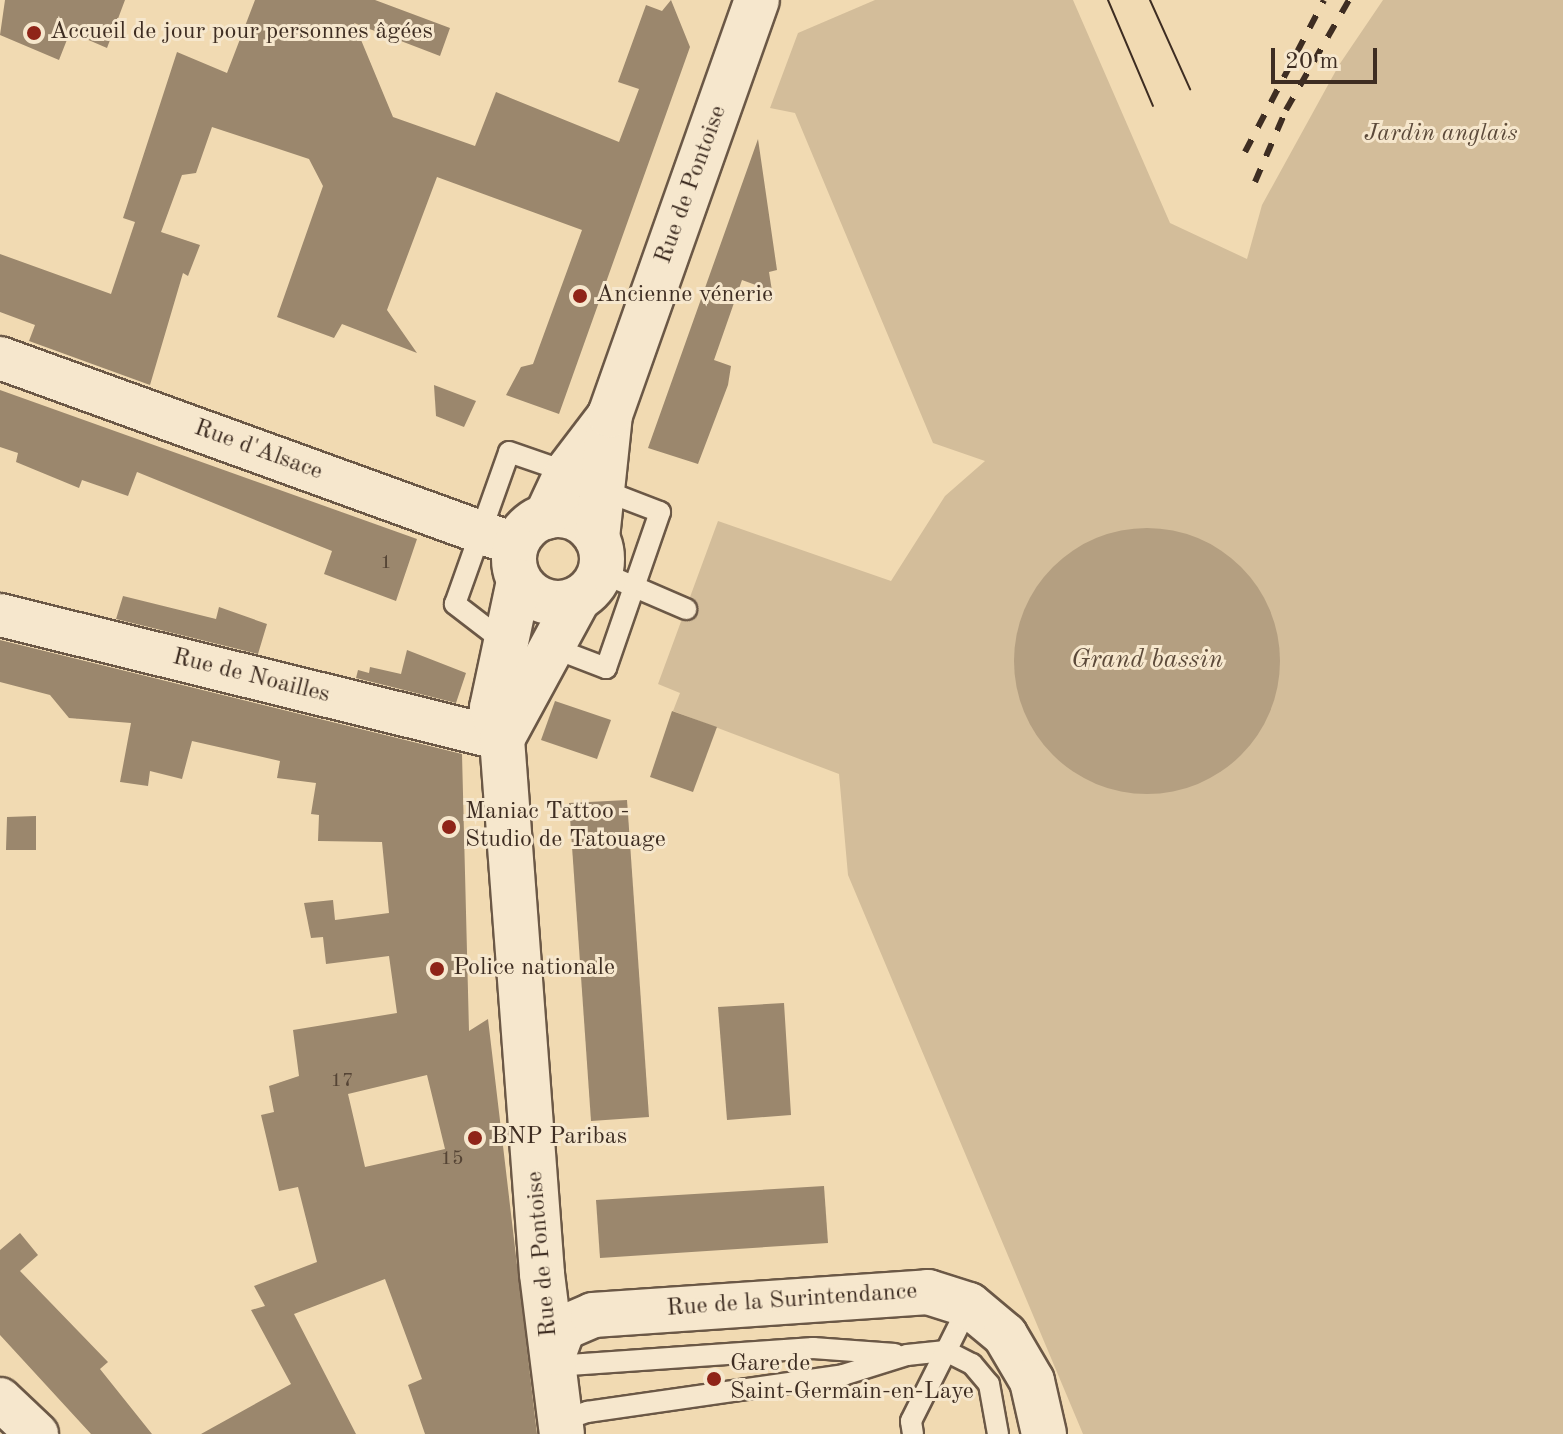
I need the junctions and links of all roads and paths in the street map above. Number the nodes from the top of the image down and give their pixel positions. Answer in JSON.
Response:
{"nodes":[{"id":1,"x":757,"y":0,"type":"edge"},
{"id":2,"x":0,"y":358,"type":"edge"},
{"id":3,"x":583,"y":480,"type":"junction"},
{"id":4,"x":515,"y":544,"type":"junction"},
{"id":5,"x":602,"y":574,"type":"junction"},
{"id":6,"x":686,"y":609,"type":"dead end"},
{"id":7,"x":0,"y":615,"type":"edge"},
{"id":8,"x":507,"y":644,"type":"junction"},
{"id":9,"x":551,"y":647,"type":"junction"},
{"id":10,"x":502,"y":739,"type":"junction"},
{"id":11,"x":544,"y":1258,"type":"junction"},
{"id":12,"x":969,"y":1305,"type":"junction"},
{"id":13,"x":602,"y":1314,"type":"junction"},
{"id":14,"x":946,"y":1351,"type":"junction"},
{"id":15,"x":907,"y":1355,"type":"junction"},
{"id":16,"x":554,"y":1360,"type":"junction"},
{"id":17,"x":0,"y":1399,"type":"edge"},
{"id":18,"x":562,"y":1428,"type":"edge"},
{"id":19,"x":37,"y":1434,"type":"edge"},
{"id":20,"x":913,"y":1434,"type":"edge"},
{"id":21,"x":998,"y":1434,"type":"edge"},
{"id":22,"x":1044,"y":1434,"type":"edge"}],
"edges":[{"from":1,"to":3,"type":"main road","name":"Rue de Pontoise"},
{"from":2,"to":4,"type":"street","name":"Rue d'Alsace"},
{"from":3,"to":4,"type":"main road","name":"Rue de Pontoise"},
{"from":3,"to":4,"type":"lane"},
{"from":3,"to":5,"type":"main road","name":"Rue de Pontoise"},
{"from":3,"to":5,"type":"lane"},
{"from":4,"to":5,"type":"main road"},
{"from":4,"to":5,"type":"main road"},
{"from":4,"to":8,"type":"main road","name":"Rue de Pontoise"},
{"from":4,"to":8,"type":"lane"},
{"from":5,"to":6,"type":"lane"},
{"from":5,"to":9,"type":"main road","name":"Rue de Pontoise"},
{"from":5,"to":9,"type":"lane"},
{"from":7,"to":10,"type":"street","name":"Rue de Noailles"},
{"from":8,"to":10,"type":"main road","name":"Rue de Pontoise"},
{"from":9,"to":10,"type":"main road","name":"Rue de Pontoise"},
{"from":10,"to":11,"type":"main road","name":"Rue de Pontoise"},
{"from":11,"to":13,"type":"main road"},
{"from":11,"to":16,"type":"main road","name":"Rue de Pontoise"},
{"from":12,"to":13,"type":"main road","name":"Rue de la Surintendance"},
{"from":12,"to":14,"type":"lane"},
{"from":12,"to":22,"type":"main road","name":"Rue de la Surintendance"},
{"from":13,"to":16,"type":"main road","name":"Rue de la Surintendance"},
{"from":14,"to":15,"type":"lane"},
{"from":14,"to":20,"type":"lane"},
{"from":14,"to":21,"type":"lane"},
{"from":15,"to":16,"type":"lane"},
{"from":15,"to":18,"type":"lane"},
{"from":16,"to":18,"type":"main road","name":"Rue de Pontoise"},
{"from":17,"to":19,"type":"street"}]}
